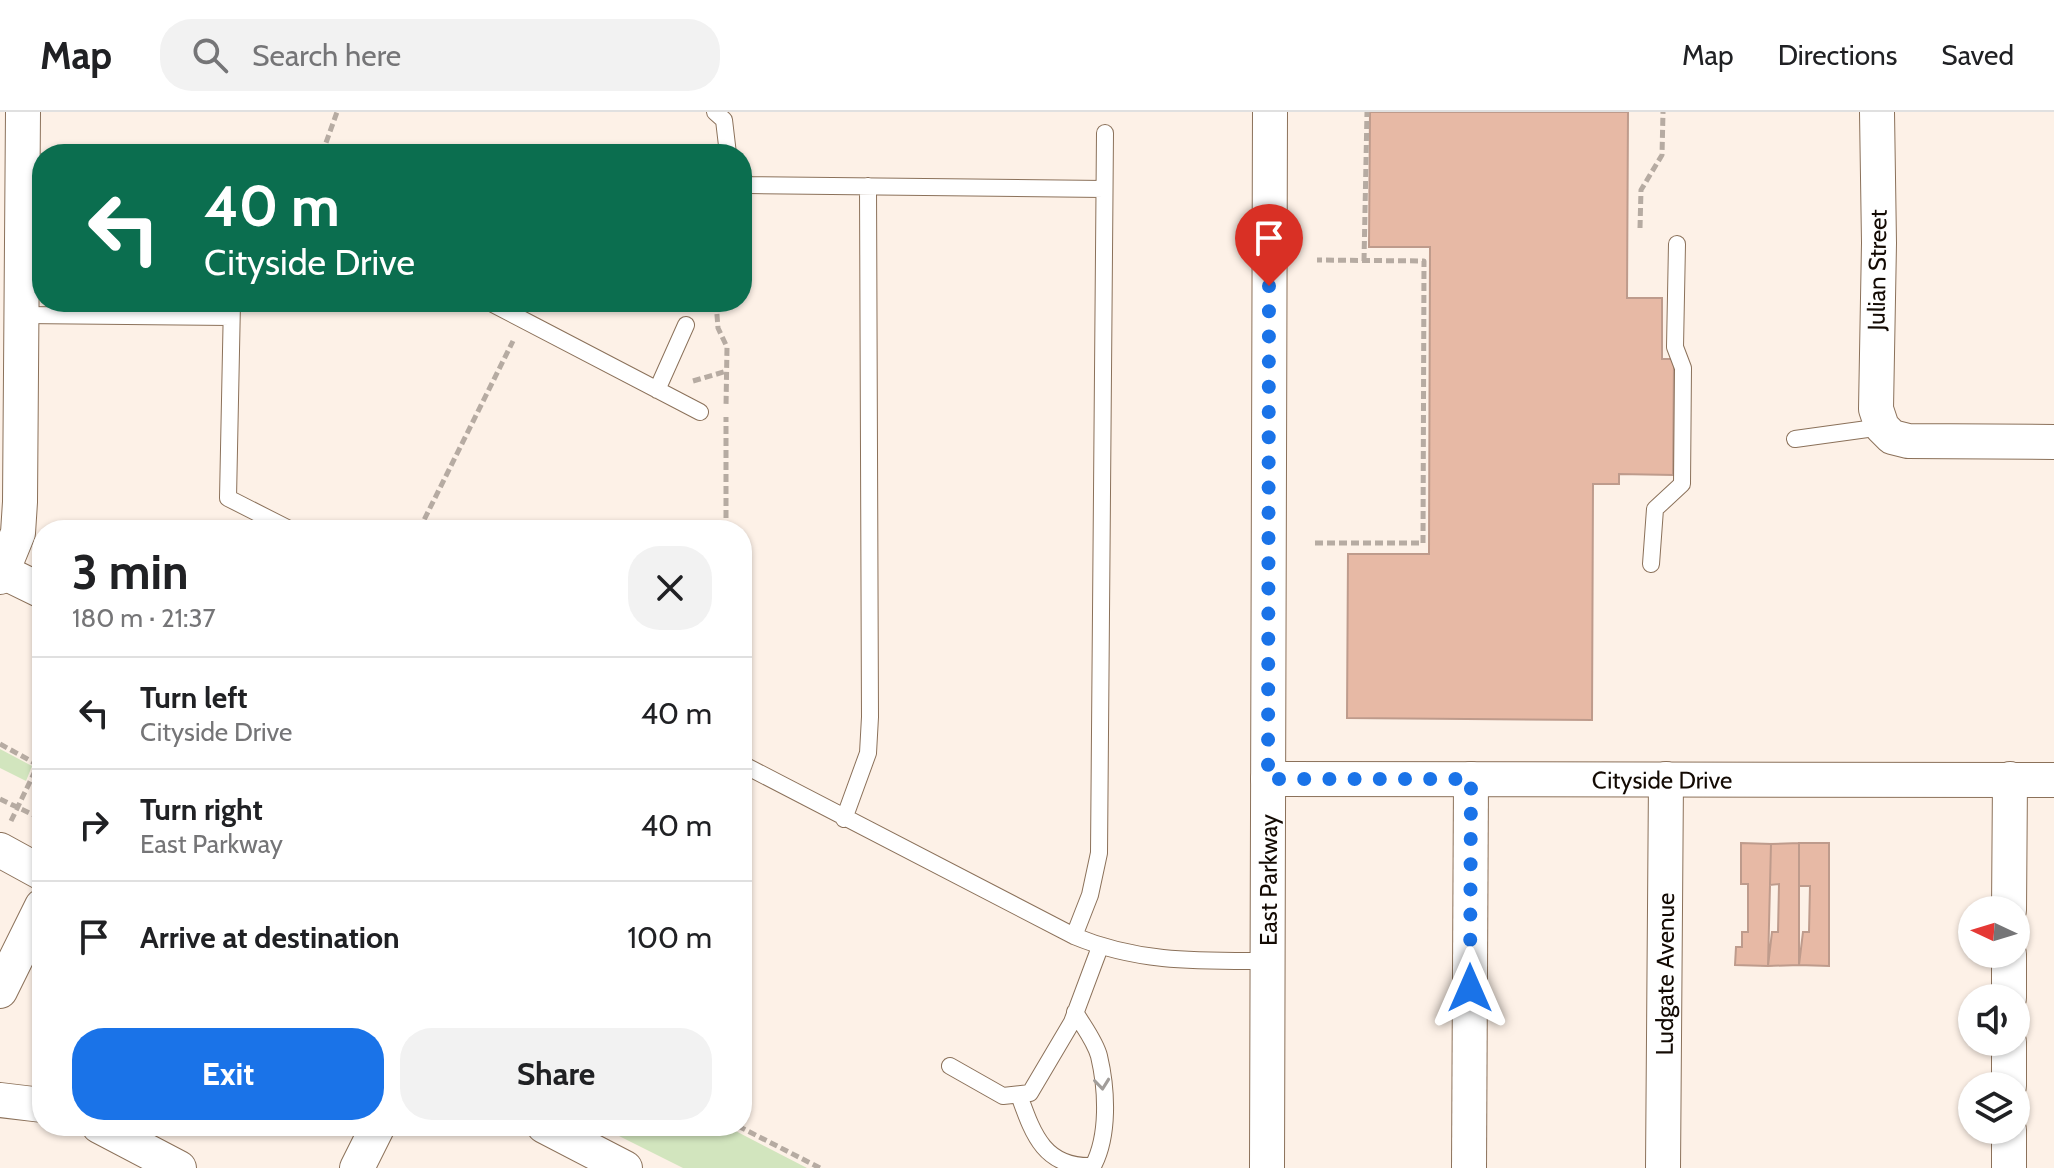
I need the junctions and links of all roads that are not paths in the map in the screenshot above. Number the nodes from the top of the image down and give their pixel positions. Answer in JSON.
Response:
{"nodes":[{"id":1,"x":715,"y":112,"type":"edge"},
{"id":2,"x":1270,"y":112,"type":"edge"},
{"id":3,"x":1877,"y":112,"type":"edge"},
{"id":4,"x":15,"y":124,"type":"edge"},
{"id":5,"x":1105,"y":133,"type":"dead end"},
{"id":6,"x":727,"y":144,"type":"edge"},
{"id":7,"x":752,"y":185,"type":"edge"},
{"id":8,"x":868,"y":186,"type":"junction"},
{"id":9,"x":1104,"y":189,"type":"junction"},
{"id":10,"x":1677,"y":244,"type":"dead end"},
{"id":11,"x":148,"y":312,"type":"edge"},
{"id":12,"x":232,"y":312,"type":"edge"},
{"id":13,"x":508,"y":312,"type":"edge"},
{"id":14,"x":22,"y":315,"type":"junction"},
{"id":15,"x":686,"y":325,"type":"dead end"},
{"id":16,"x":657,"y":390,"type":"junction"},
{"id":17,"x":700,"y":412,"type":"dead end"},
{"id":18,"x":1882,"y":427,"type":"junction"},
{"id":19,"x":1795,"y":439,"type":"dead end"},
{"id":20,"x":2054,"y":442,"type":"edge"},
{"id":21,"x":271,"y":520,"type":"edge"},
{"id":22,"x":1651,"y":564,"type":"dead end"},
{"id":23,"x":2,"y":574,"type":"edge"},
{"id":24,"x":32,"y":587,"type":"edge"},
{"id":25,"x":752,"y":769,"type":"edge"},
{"id":26,"x":1268,"y":779,"type":"junction"},
{"id":27,"x":1471,"y":779,"type":"junction"},
{"id":28,"x":1666,"y":779,"type":"junction"},
{"id":29,"x":2010,"y":779,"type":"junction"},
{"id":30,"x":2054,"y":780,"type":"edge"},
{"id":31,"x":844,"y":819,"type":"junction"},
{"id":32,"x":5,"y":836,"type":"edge"},
{"id":33,"x":32,"y":863,"type":"edge"},
{"id":34,"x":2009,"y":896,"type":"edge"},
{"id":35,"x":32,"y":926,"type":"edge"},
{"id":36,"x":1074,"y":936,"type":"junction"},
{"id":37,"x":1100,"y":947,"type":"junction"},
{"id":38,"x":1267,"y":961,"type":"junction"},
{"id":39,"x":0,"y":991,"type":"edge"},
{"id":40,"x":1075,"y":1012,"type":"junction"},
{"id":41,"x":950,"y":1066,"type":"dead end"},
{"id":42,"x":1019,"y":1095,"type":"junction"},
{"id":43,"x":0,"y":1100,"type":"edge"},
{"id":44,"x":32,"y":1104,"type":"edge"},
{"id":45,"x":118,"y":1136,"type":"edge"},
{"id":46,"x":373,"y":1136,"type":"edge"},
{"id":47,"x":563,"y":1136,"type":"edge"},
{"id":48,"x":2009,"y":1144,"type":"edge"},
{"id":49,"x":179,"y":1168,"type":"edge"},
{"id":50,"x":357,"y":1168,"type":"edge"},
{"id":51,"x":625,"y":1168,"type":"edge"},
{"id":52,"x":1267,"y":1168,"type":"edge"},
{"id":53,"x":1469,"y":1168,"type":"edge"},
{"id":54,"x":1663,"y":1168,"type":"edge"},
{"id":55,"x":2009,"y":1168,"type":"edge"}],
"edges":[{"from":1,"to":6,"type":"lane"},
{"from":2,"to":26,"type":"street","name":"East Parkway"},
{"from":3,"to":18,"type":"street","name":"Julian Street"},
{"from":4,"to":14,"type":"street"},
{"from":5,"to":9,"type":"lane"},
{"from":7,"to":8,"type":"lane"},
{"from":8,"to":9,"type":"lane"},
{"from":8,"to":31,"type":"lane"},
{"from":9,"to":36,"type":"lane"},
{"from":10,"to":22,"type":"lane"},
{"from":11,"to":14,"type":"lane"},
{"from":12,"to":21,"type":"lane"},
{"from":13,"to":16,"type":"lane"},
{"from":14,"to":23,"type":"street"},
{"from":15,"to":16,"type":"lane"},
{"from":16,"to":17,"type":"lane"},
{"from":18,"to":19,"type":"lane"},
{"from":18,"to":20,"type":"street"},
{"from":23,"to":24,"type":"street"},
{"from":25,"to":31,"type":"lane"},
{"from":26,"to":27,"type":"street","name":"Cityside Drive"},
{"from":26,"to":38,"type":"street","name":"East Parkway"},
{"from":27,"to":28,"type":"street","name":"Cityside Drive"},
{"from":27,"to":53,"type":"street"},
{"from":28,"to":29,"type":"street","name":"Cityside Drive"},
{"from":28,"to":54,"type":"street","name":"Ludgate Avenue"},
{"from":29,"to":30,"type":"street","name":"Cityside Drive"},
{"from":29,"to":34,"type":"street"},
{"from":31,"to":36,"type":"lane"},
{"from":32,"to":33,"type":"street"},
{"from":35,"to":39,"type":"street"},
{"from":36,"to":37,"type":"lane"},
{"from":37,"to":38,"type":"lane"},
{"from":37,"to":40,"type":"lane"},
{"from":38,"to":52,"type":"street","name":"East Parkway"},
{"from":40,"to":42,"type":"lane"},
{"from":40,"to":42,"type":"lane","one_way":true},
{"from":41,"to":42,"type":"lane"},
{"from":43,"to":44,"type":"street"},
{"from":45,"to":49,"type":"street"},
{"from":46,"to":50,"type":"street"},
{"from":47,"to":51,"type":"street"},
{"from":48,"to":55,"type":"street"}]}
